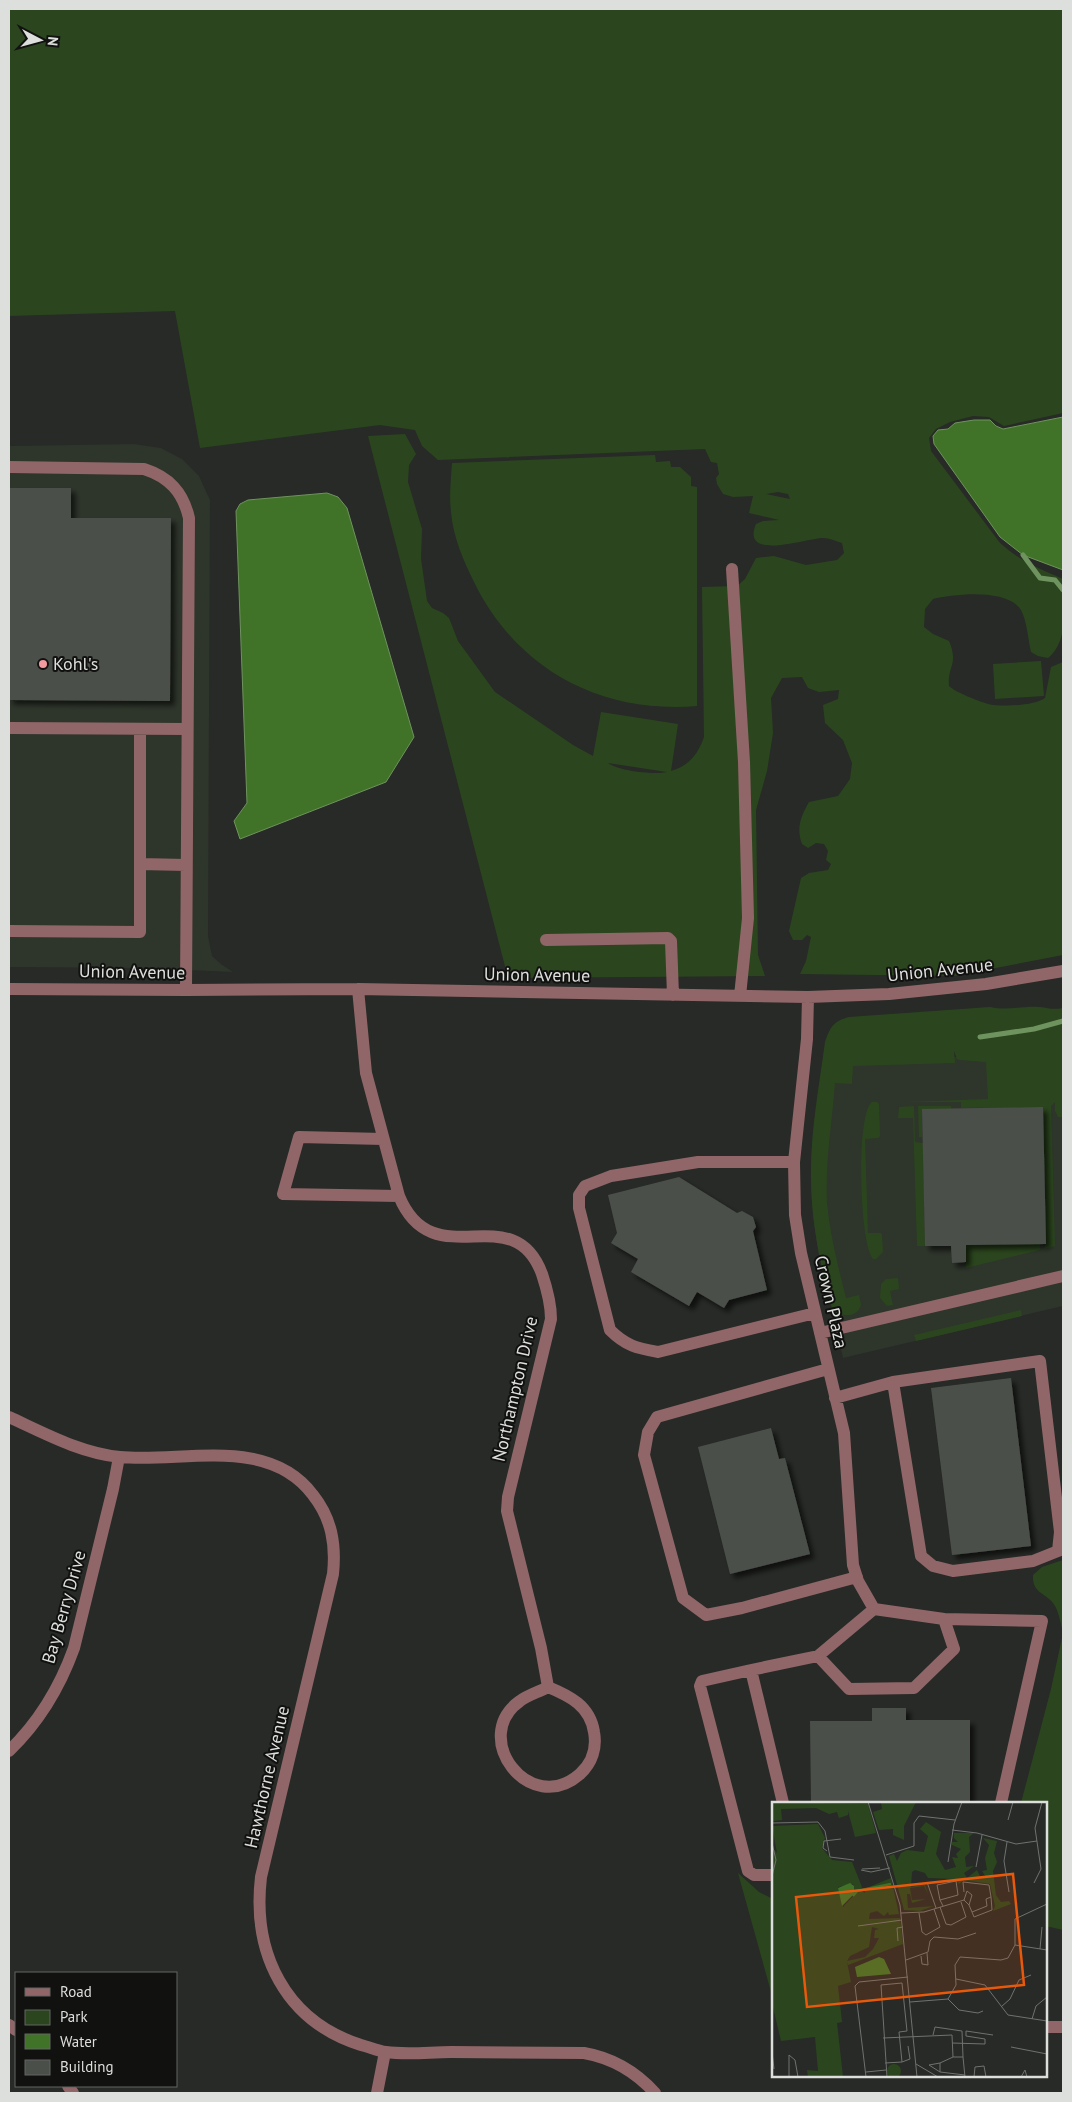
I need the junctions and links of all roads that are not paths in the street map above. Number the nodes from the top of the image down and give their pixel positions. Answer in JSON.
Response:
{"nodes":[{"id":1,"x":9,"y":467,"type":"edge"},
{"id":2,"x":732,"y":569,"type":"dead end"},
{"id":3,"x":9,"y":728,"type":"edge"},
{"id":4,"x":140,"y":729,"type":"junction"},
{"id":5,"x":187,"y":729,"type":"junction"},
{"id":6,"x":140,"y":864,"type":"junction"},
{"id":7,"x":186,"y":865,"type":"junction"},
{"id":8,"x":9,"y":931,"type":"edge"},
{"id":9,"x":546,"y":940,"type":"dead end"},
{"id":10,"x":1063,"y":972,"type":"edge"},
{"id":11,"x":9,"y":988,"type":"edge"},
{"id":12,"x":358,"y":988,"type":"junction"},
{"id":13,"x":186,"y":990,"type":"junction"},
{"id":14,"x":673,"y":995,"type":"junction"},
{"id":15,"x":740,"y":996,"type":"junction"},
{"id":16,"x":808,"y":997,"type":"junction"},
{"id":17,"x":383,"y":1138,"type":"junction"},
{"id":18,"x":794,"y":1162,"type":"junction"},
{"id":19,"x":398,"y":1196,"type":"junction"},
{"id":20,"x":1063,"y":1276,"type":"edge"},
{"id":21,"x":815,"y":1313,"type":"junction"},
{"id":22,"x":820,"y":1333,"type":"junction"},
{"id":23,"x":828,"y":1369,"type":"junction"},
{"id":24,"x":893,"y":1382,"type":"junction"},
{"id":25,"x":835,"y":1398,"type":"junction"},
{"id":26,"x":9,"y":1417,"type":"edge"},
{"id":27,"x":119,"y":1457,"type":"junction"},
{"id":28,"x":857,"y":1577,"type":"junction"},
{"id":29,"x":874,"y":1609,"type":"junction"},
{"id":30,"x":944,"y":1618,"type":"junction"},
{"id":31,"x":818,"y":1656,"type":"junction"},
{"id":32,"x":751,"y":1670,"type":"junction"},
{"id":33,"x":548,"y":1687,"type":"junction"},
{"id":34,"x":9,"y":1751,"type":"edge"},
{"id":35,"x":783,"y":1802,"type":"edge"},
{"id":36,"x":1001,"y":1802,"type":"edge"},
{"id":37,"x":772,"y":1875,"type":"edge"},
{"id":38,"x":1047,"y":2027,"type":"edge"},
{"id":39,"x":1063,"y":2027,"type":"edge"},
{"id":40,"x":385,"y":2052,"type":"junction"},
{"id":41,"x":377,"y":2093,"type":"edge"},
{"id":42,"x":655,"y":2093,"type":"edge"}],
"edges":[{"from":1,"to":5,"type":"street"},
{"from":2,"to":15,"type":"street"},
{"from":3,"to":4,"type":"street"},
{"from":4,"to":5,"type":"street"},
{"from":4,"to":6,"type":"street"},
{"from":5,"to":7,"type":"street"},
{"from":6,"to":7,"type":"street"},
{"from":6,"to":8,"type":"street"},
{"from":7,"to":13,"type":"street"},
{"from":9,"to":14,"type":"street"},
{"from":10,"to":16,"type":"street","name":"Union Avenue"},
{"from":11,"to":13,"type":"street","name":"Union Avenue"},
{"from":12,"to":13,"type":"street","name":"Union Avenue"},
{"from":12,"to":14,"type":"street","name":"Union Avenue"},
{"from":12,"to":17,"type":"street","name":"Northampton Drive"},
{"from":14,"to":15,"type":"street","name":"Union Avenue"},
{"from":15,"to":16,"type":"street","name":"Union Avenue"},
{"from":16,"to":18,"type":"street","name":"Crown Plaza"},
{"from":17,"to":19,"type":"street","name":"Northampton Drive"},
{"from":17,"to":19,"type":"street"},
{"from":18,"to":21,"type":"street","name":"Crown Plaza"},
{"from":18,"to":21,"type":"street"},
{"from":19,"to":33,"type":"street","name":"Northampton Drive"},
{"from":20,"to":22,"type":"street"},
{"from":21,"to":22,"type":"street","name":"Crown Plaza"},
{"from":22,"to":23,"type":"street","name":"Crown Plaza"},
{"from":23,"to":25,"type":"street","name":"Crown Plaza"},
{"from":23,"to":28,"type":"street"},
{"from":24,"to":24,"type":"street"},
{"from":24,"to":25,"type":"street"},
{"from":25,"to":28,"type":"street","name":"Crown Plaza"},
{"from":26,"to":27,"type":"street","name":"Hawthorne Avenue"},
{"from":27,"to":34,"type":"street","name":"Bay Berry Drive"},
{"from":27,"to":40,"type":"street","name":"Hawthorne Avenue"},
{"from":28,"to":29,"type":"street","name":"Crown Plaza"},
{"from":29,"to":30,"type":"street"},
{"from":29,"to":31,"type":"street"},
{"from":30,"to":31,"type":"street"},
{"from":30,"to":36,"type":"street"},
{"from":31,"to":32,"type":"street"},
{"from":32,"to":35,"type":"street"},
{"from":32,"to":37,"type":"street"},
{"from":33,"to":33,"type":"street"},
{"from":38,"to":39,"type":"street"},
{"from":40,"to":41,"type":"street"},
{"from":40,"to":42,"type":"street","name":"Hawthorne Avenue"}]}
